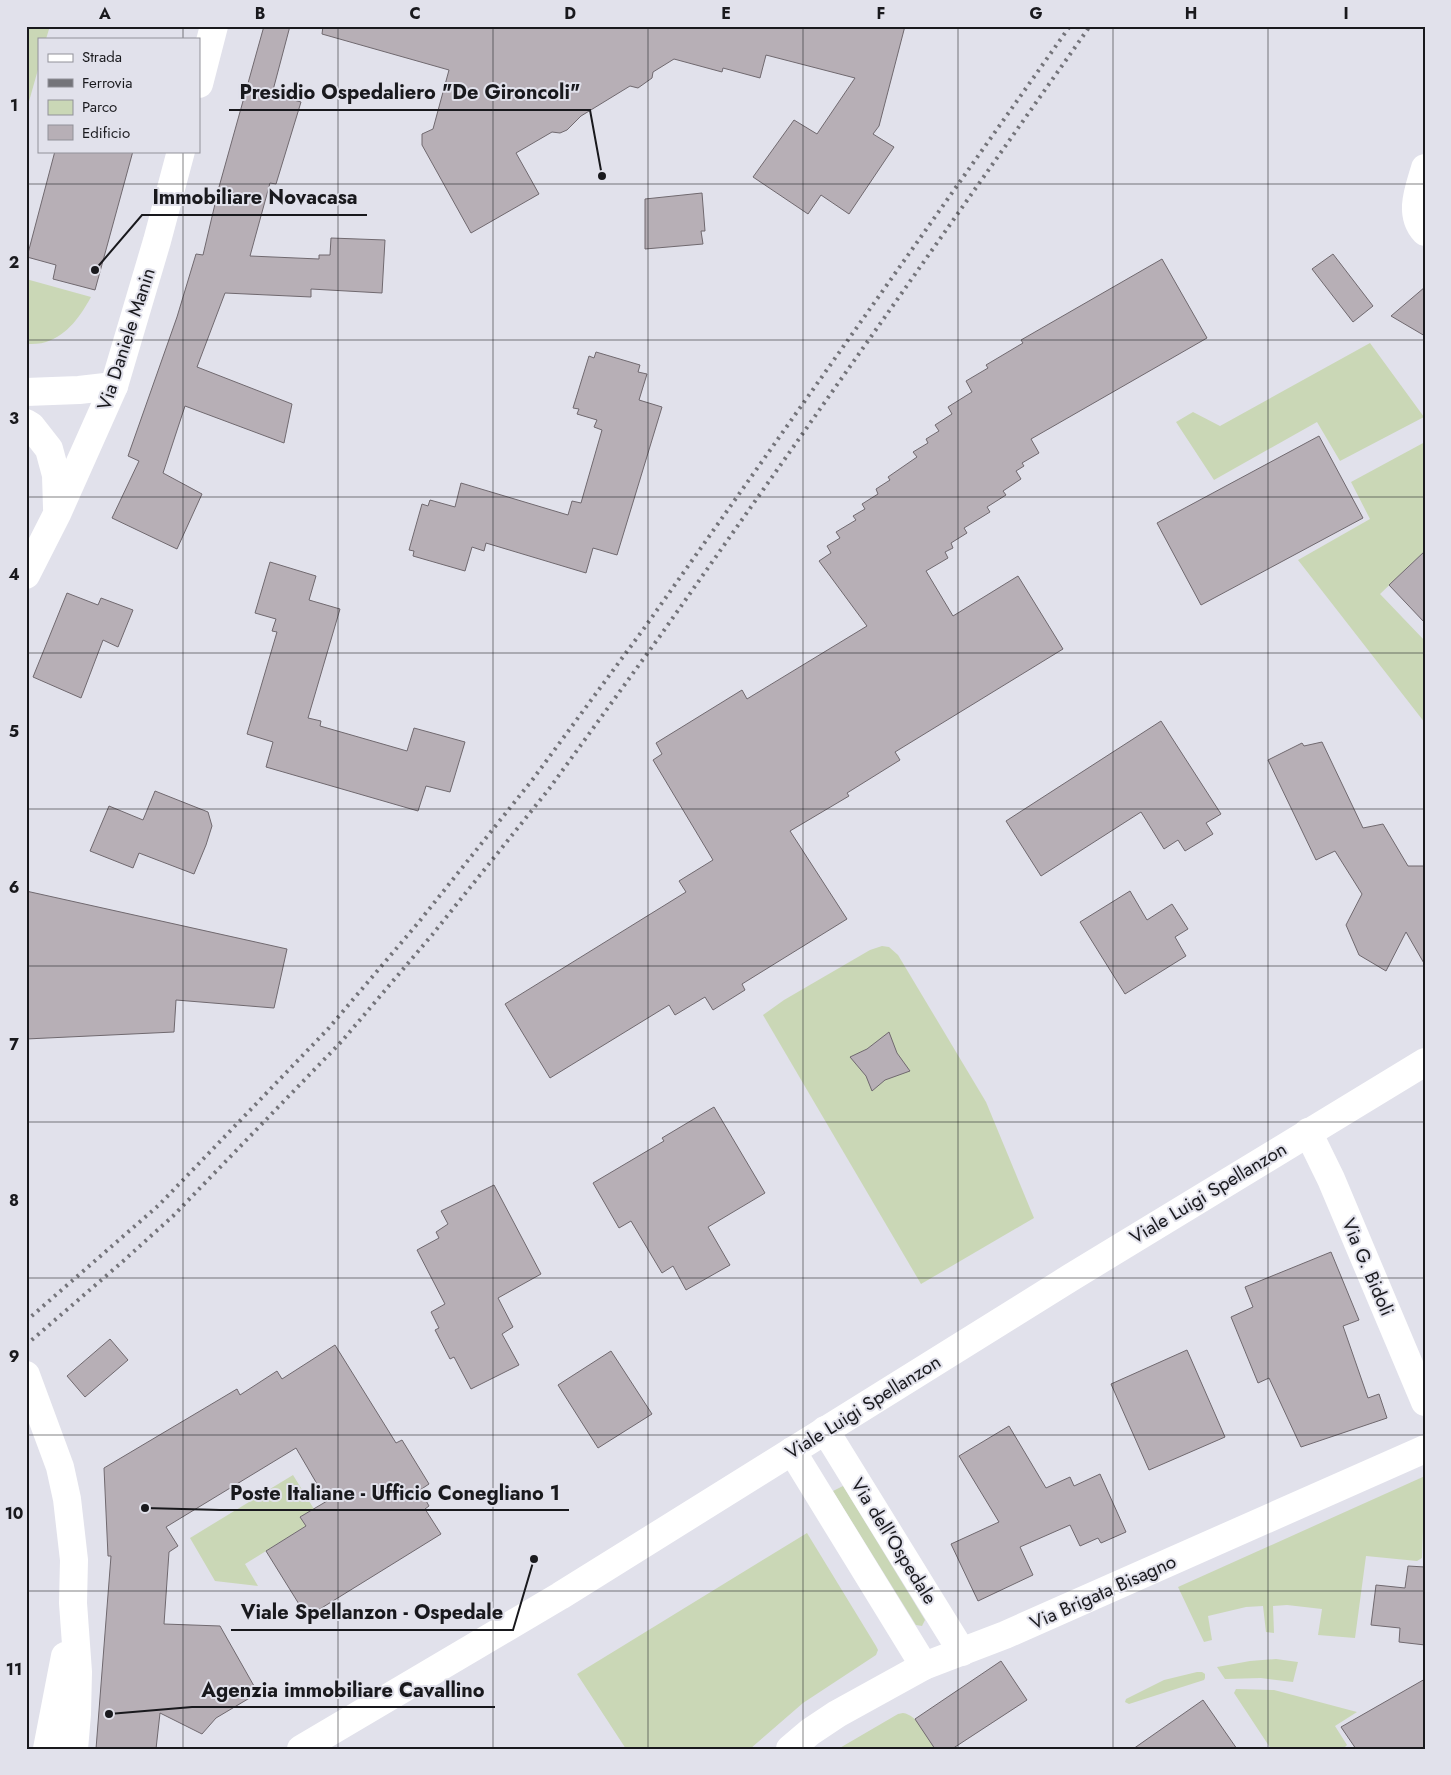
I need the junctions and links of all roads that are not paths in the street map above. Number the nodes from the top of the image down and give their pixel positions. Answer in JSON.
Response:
{"nodes":[{"id":1,"x":214,"y":26,"type":"edge"},
{"id":2,"x":200,"y":80,"type":"edge"},
{"id":3,"x":181,"y":152,"type":"edge"},
{"id":4,"x":1425,"y":168,"type":"edge"},
{"id":5,"x":1425,"y":232,"type":"edge"},
{"id":6,"x":114,"y":386,"type":"junction"},
{"id":7,"x":26,"y":392,"type":"edge"},
{"id":8,"x":26,"y":423,"type":"edge"},
{"id":9,"x":57,"y":514,"type":"junction"},
{"id":10,"x":26,"y":574,"type":"edge"},
{"id":11,"x":1425,"y":1062,"type":"edge"},
{"id":12,"x":1308,"y":1132,"type":"junction"},
{"id":13,"x":26,"y":1375,"type":"edge"},
{"id":14,"x":1425,"y":1402,"type":"edge"},
{"id":15,"x":825,"y":1430,"type":"junction"},
{"id":16,"x":1425,"y":1449,"type":"edge"},
{"id":17,"x":792,"y":1451,"type":"junction"},
{"id":18,"x":73,"y":1603,"type":"junction"},
{"id":19,"x":962,"y":1652,"type":"junction"},
{"id":20,"x":924,"y":1666,"type":"junction"},
{"id":21,"x":45,"y":1742,"type":"edge"},
{"id":22,"x":74,"y":1749,"type":"edge"},
{"id":23,"x":301,"y":1749,"type":"edge"},
{"id":24,"x":790,"y":1749,"type":"edge"}],
"edges":[{"from":1,"to":2,"type":"street"},
{"from":3,"to":6,"type":"street","name":"Via Daniele Manin"},
{"from":4,"to":5,"type":"street"},
{"from":6,"to":7,"type":"street"},
{"from":6,"to":9,"type":"street","name":"Via Daniele Manin"},
{"from":8,"to":9,"type":"street"},
{"from":9,"to":10,"type":"street","name":"Via Daniele Manin"},
{"from":11,"to":12,"type":"street","name":"Viale Luigi Spellanzon"},
{"from":12,"to":14,"type":"street","name":"Via G. Bidoli"},
{"from":12,"to":15,"type":"street","name":"Viale Luigi Spellanzon"},
{"from":13,"to":18,"type":"street"},
{"from":15,"to":17,"type":"street","name":"Viale Luigi Spellanzon"},
{"from":15,"to":19,"type":"street","name":"Via dell'Ospedale"},
{"from":16,"to":19,"type":"street","name":"Via Brigata Bisagno"},
{"from":17,"to":20,"type":"street","name":"Via dell'Ospedale"},
{"from":17,"to":23,"type":"street","name":"Viale Luigi Spellanzon"},
{"from":18,"to":21,"type":"street"},
{"from":18,"to":22,"type":"street"},
{"from":19,"to":20,"type":"street","name":"Via Brigata Bisagno"},
{"from":20,"to":24,"type":"street","name":"Via Brigata Bisagno"}]}
